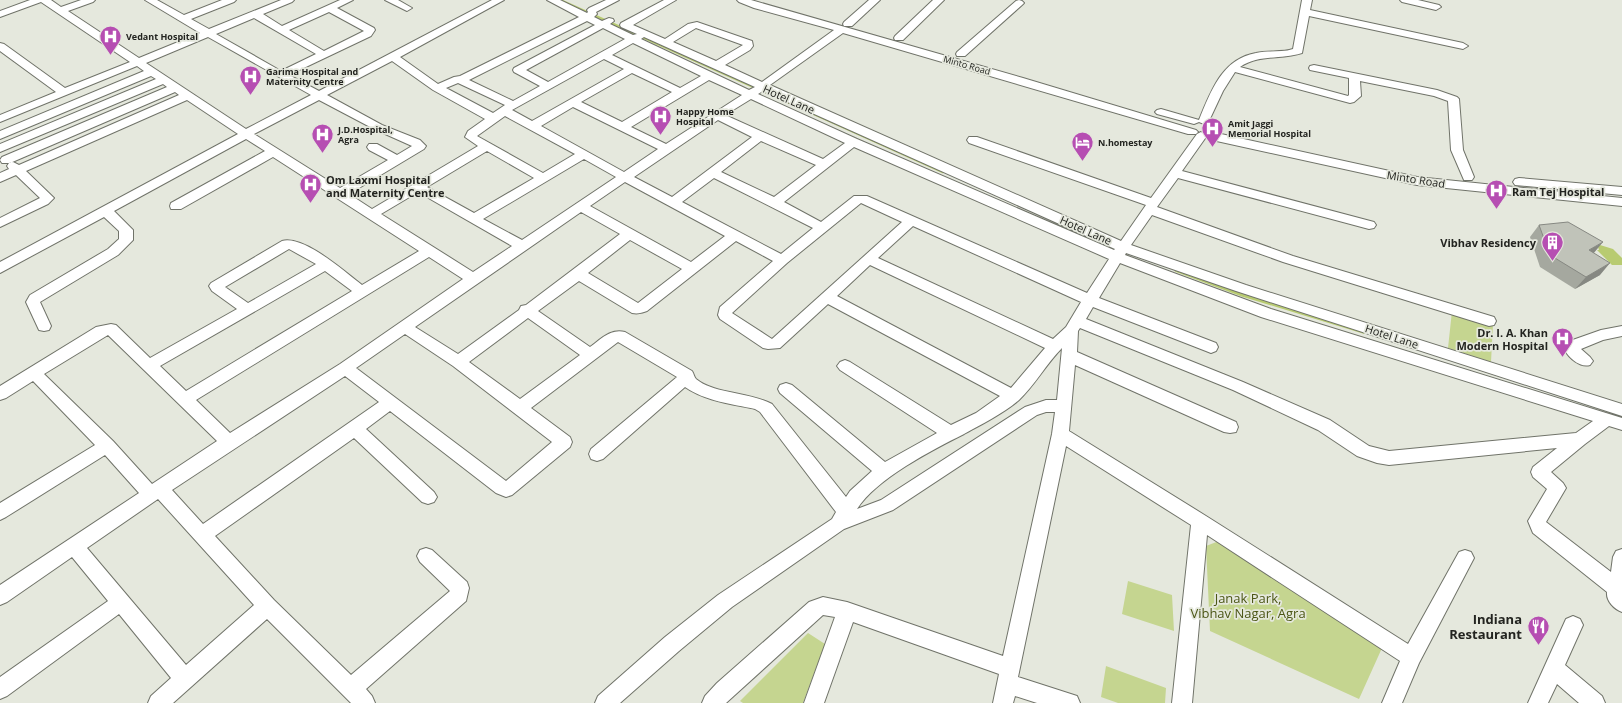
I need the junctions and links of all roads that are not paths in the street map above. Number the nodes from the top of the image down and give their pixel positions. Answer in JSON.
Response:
{"nodes":[{"id":1,"x":39,"y":0,"type":"edge"},
{"id":2,"x":44,"y":0,"type":"edge"},
{"id":3,"x":90,"y":0,"type":"edge"},
{"id":4,"x":150,"y":0,"type":"edge"},
{"id":5,"x":231,"y":0,"type":"edge"},
{"id":6,"x":289,"y":0,"type":"edge"},
{"id":7,"x":348,"y":0,"type":"edge"},
{"id":8,"x":390,"y":0,"type":"edge"},
{"id":9,"x":478,"y":0,"type":"edge"},
{"id":10,"x":552,"y":0,"type":"edge"},
{"id":11,"x":569,"y":0,"type":"edge"},
{"id":12,"x":614,"y":0,"type":"edge"},
{"id":13,"x":671,"y":0,"type":"edge"},
{"id":14,"x":742,"y":0,"type":"edge"},
{"id":15,"x":759,"y":0,"type":"edge"},
{"id":16,"x":875,"y":0,"type":"edge"},
{"id":17,"x":939,"y":0,"type":"edge"},
{"id":18,"x":1307,"y":0,"type":"edge"},
{"id":19,"x":1405,"y":0,"type":"edge"},
{"id":20,"x":494,"y":3,"type":"edge"},
{"id":21,"x":1019,"y":3,"type":"dead end"},
{"id":22,"x":1436,"y":7,"type":"dead end"},
{"id":23,"x":329,"y":8,"type":"junction"},
{"id":24,"x":407,"y":8,"type":"dead end"},
{"id":25,"x":60,"y":11,"type":"junction"},
{"id":26,"x":1304,"y":12,"type":"junction"},
{"id":27,"x":591,"y":13,"type":"junction"},
{"id":28,"x":0,"y":14,"type":"edge"},
{"id":29,"x":255,"y":14,"type":"junction"},
{"id":30,"x":184,"y":19,"type":"junction"},
{"id":31,"x":614,"y":23,"type":"junction"},
{"id":32,"x":845,"y":27,"type":"junction"},
{"id":33,"x":281,"y":30,"type":"junction"},
{"id":34,"x":208,"y":33,"type":"junction"},
{"id":35,"x":637,"y":37,"type":"junction"},
{"id":36,"x":899,"y":38,"type":"junction"},
{"id":37,"x":665,"y":43,"type":"junction"},
{"id":38,"x":0,"y":46,"type":"edge"},
{"id":39,"x":1463,"y":46,"type":"dead end"},
{"id":40,"x":961,"y":54,"type":"junction"},
{"id":41,"x":324,"y":55,"type":"junction"},
{"id":42,"x":604,"y":55,"type":"junction"},
{"id":43,"x":5,"y":56,"type":"edge"},
{"id":44,"x":393,"y":57,"type":"junction"},
{"id":45,"x":500,"y":60,"type":"junction"},
{"id":46,"x":137,"y":62,"type":"junction"},
{"id":47,"x":1232,"y":68,"type":"junction"},
{"id":48,"x":1314,"y":68,"type":"dead end"},
{"id":49,"x":632,"y":69,"type":"junction"},
{"id":50,"x":518,"y":70,"type":"junction"},
{"id":51,"x":712,"y":71,"type":"junction"},
{"id":52,"x":151,"y":72,"type":"junction"},
{"id":53,"x":281,"y":75,"type":"junction"},
{"id":54,"x":1354,"y":77,"type":"junction"},
{"id":55,"x":164,"y":80,"type":"junction"},
{"id":56,"x":461,"y":80,"type":"junction"},
{"id":57,"x":548,"y":86,"type":"junction"},
{"id":58,"x":176,"y":87,"type":"junction"},
{"id":59,"x":437,"y":88,"type":"junction"},
{"id":60,"x":756,"y":91,"type":"junction"},
{"id":61,"x":63,"y":92,"type":"junction"},
{"id":62,"x":680,"y":92,"type":"junction"},
{"id":63,"x":188,"y":95,"type":"junction"},
{"id":64,"x":321,"y":95,"type":"junction"},
{"id":65,"x":574,"y":102,"type":"junction"},
{"id":66,"x":510,"y":108,"type":"junction"},
{"id":67,"x":717,"y":115,"type":"junction"},
{"id":68,"x":2,"y":116,"type":"edge"},
{"id":69,"x":493,"y":118,"type":"junction"},
{"id":70,"x":532,"y":126,"type":"junction"},
{"id":71,"x":623,"y":127,"type":"junction"},
{"id":72,"x":1203,"y":129,"type":"junction"},
{"id":73,"x":246,"y":134,"type":"junction"},
{"id":74,"x":0,"y":135,"type":"edge"},
{"id":75,"x":760,"y":136,"type":"junction"},
{"id":76,"x":973,"y":140,"type":"dead end"},
{"id":77,"x":853,"y":142,"type":"junction"},
{"id":78,"x":488,"y":146,"type":"junction"},
{"id":79,"x":373,"y":147,"type":"dead end"},
{"id":80,"x":0,"y":148,"type":"edge"},
{"id":81,"x":666,"y":149,"type":"junction"},
{"id":82,"x":274,"y":151,"type":"junction"},
{"id":83,"x":584,"y":154,"type":"junction"},
{"id":84,"x":3,"y":157,"type":"edge"},
{"id":85,"x":397,"y":160,"type":"junction"},
{"id":86,"x":824,"y":164,"type":"junction"},
{"id":87,"x":19,"y":171,"type":"junction"},
{"id":88,"x":714,"y":173,"type":"junction"},
{"id":89,"x":1174,"y":173,"type":"junction"},
{"id":90,"x":625,"y":177,"type":"junction"},
{"id":91,"x":1468,"y":177,"type":"junction"},
{"id":92,"x":0,"y":178,"type":"edge"},
{"id":93,"x":544,"y":178,"type":"junction"},
{"id":94,"x":418,"y":187,"type":"junction"},
{"id":95,"x":1581,"y":188,"type":"junction"},
{"id":96,"x":1622,"y":191,"type":"edge"},
{"id":97,"x":340,"y":194,"type":"junction"},
{"id":98,"x":1589,"y":200,"type":"junction"},
{"id":99,"x":674,"y":202,"type":"junction"},
{"id":100,"x":1622,"y":202,"type":"edge"},
{"id":101,"x":775,"y":203,"type":"junction"},
{"id":102,"x":176,"y":206,"type":"dead end"},
{"id":103,"x":1151,"y":206,"type":"junction"},
{"id":104,"x":581,"y":207,"type":"junction"},
{"id":105,"x":105,"y":210,"type":"junction"},
{"id":106,"x":372,"y":214,"type":"junction"},
{"id":107,"x":473,"y":219,"type":"junction"},
{"id":108,"x":912,"y":220,"type":"junction"},
{"id":109,"x":0,"y":223,"type":"edge"},
{"id":110,"x":1369,"y":225,"type":"dead end"},
{"id":111,"x":821,"y":228,"type":"junction"},
{"id":112,"x":629,"y":234,"type":"junction"},
{"id":113,"x":735,"y":235,"type":"junction"},
{"id":114,"x":522,"y":246,"type":"junction"},
{"id":115,"x":429,"y":251,"type":"junction"},
{"id":116,"x":1120,"y":252,"type":"junction"},
{"id":117,"x":869,"y":259,"type":"junction"},
{"id":118,"x":782,"y":260,"type":"junction"},
{"id":119,"x":325,"y":265,"type":"junction"},
{"id":120,"x":0,"y":268,"type":"edge"},
{"id":121,"x":691,"y":268,"type":"junction"},
{"id":122,"x":578,"y":274,"type":"junction"},
{"id":123,"x":473,"y":279,"type":"junction"},
{"id":124,"x":362,"y":292,"type":"junction"},
{"id":125,"x":828,"y":298,"type":"junction"},
{"id":126,"x":1089,"y":300,"type":"junction"},
{"id":127,"x":247,"y":309,"type":"junction"},
{"id":128,"x":526,"y":310,"type":"junction"},
{"id":129,"x":1489,"y":321,"type":"dead end"},
{"id":130,"x":44,"y":326,"type":"dead end"},
{"id":131,"x":1074,"y":326,"type":"junction"},
{"id":132,"x":405,"y":327,"type":"junction"},
{"id":133,"x":1622,"y":331,"type":"edge"},
{"id":134,"x":1211,"y":347,"type":"dead end"},
{"id":135,"x":1062,"y":351,"type":"junction"},
{"id":136,"x":1446,"y":354,"type":"junction"},
{"id":137,"x":590,"y":356,"type":"junction"},
{"id":138,"x":1585,"y":361,"type":"dead end"},
{"id":139,"x":458,"y":362,"type":"junction"},
{"id":140,"x":150,"y":365,"type":"junction"},
{"id":141,"x":845,"y":366,"type":"dead end"},
{"id":142,"x":345,"y":368,"type":"junction"},
{"id":143,"x":1446,"y":370,"type":"junction"},
{"id":144,"x":34,"y":373,"type":"junction"},
{"id":145,"x":685,"y":379,"type":"junction"},
{"id":146,"x":786,"y":389,"type":"dead end"},
{"id":147,"x":0,"y":394,"type":"edge"},
{"id":148,"x":1014,"y":396,"type":"junction"},
{"id":149,"x":185,"y":399,"type":"junction"},
{"id":150,"x":390,"y":402,"type":"junction"},
{"id":151,"x":1064,"y":406,"type":"junction"},
{"id":152,"x":520,"y":408,"type":"junction"},
{"id":153,"x":1617,"y":417,"type":"edge"},
{"id":154,"x":1230,"y":427,"type":"dead end"},
{"id":155,"x":355,"y":429,"type":"junction"},
{"id":156,"x":950,"y":433,"type":"junction"},
{"id":157,"x":1060,"y":434,"type":"junction"},
{"id":158,"x":1579,"y":439,"type":"junction"},
{"id":159,"x":229,"y":442,"type":"junction"},
{"id":160,"x":107,"y":446,"type":"junction"},
{"id":161,"x":597,"y":454,"type":"dead end"},
{"id":162,"x":884,"y":471,"type":"junction"},
{"id":163,"x":156,"y":492,"type":"junction"},
{"id":164,"x":428,"y":497,"type":"dead end"},
{"id":165,"x":0,"y":512,"type":"edge"},
{"id":166,"x":842,"y":517,"type":"junction"},
{"id":167,"x":1200,"y":521,"type":"junction"},
{"id":168,"x":202,"y":534,"type":"junction"},
{"id":169,"x":74,"y":546,"type":"junction"},
{"id":170,"x":426,"y":556,"type":"dead end"},
{"id":171,"x":1622,"y":557,"type":"edge"},
{"id":172,"x":1465,"y":558,"type":"dead end"},
{"id":173,"x":0,"y":596,"type":"edge"},
{"id":174,"x":1619,"y":596,"type":"edge"},
{"id":175,"x":121,"y":602,"type":"junction"},
{"id":176,"x":267,"y":606,"type":"junction"},
{"id":177,"x":846,"y":611,"type":"junction"},
{"id":178,"x":1572,"y":625,"type":"dead end"},
{"id":179,"x":1411,"y":657,"type":"junction"},
{"id":180,"x":1553,"y":668,"type":"junction"},
{"id":181,"x":1009,"y":676,"type":"junction"},
{"id":182,"x":184,"y":678,"type":"junction"},
{"id":183,"x":351,"y":688,"type":"junction"},
{"id":184,"x":0,"y":689,"type":"edge"},
{"id":185,"x":158,"y":703,"type":"edge"},
{"id":186,"x":365,"y":703,"type":"edge"},
{"id":187,"x":605,"y":703,"type":"edge"},
{"id":188,"x":712,"y":703,"type":"edge"},
{"id":189,"x":814,"y":703,"type":"edge"},
{"id":190,"x":1003,"y":703,"type":"edge"},
{"id":191,"x":1070,"y":703,"type":"edge"},
{"id":192,"x":1182,"y":703,"type":"edge"},
{"id":193,"x":1392,"y":703,"type":"edge"},
{"id":194,"x":1538,"y":703,"type":"edge"},
{"id":195,"x":1595,"y":703,"type":"edge"}],
"edges":[{"from":1,"to":28,"type":"street"},
{"from":2,"to":25,"type":"street"},
{"from":3,"to":25,"type":"street"},
{"from":4,"to":30,"type":"street"},
{"from":5,"to":30,"type":"street"},
{"from":6,"to":29,"type":"street"},
{"from":7,"to":23,"type":"street"},
{"from":8,"to":24,"type":"street"},
{"from":9,"to":20,"type":"street"},
{"from":10,"to":27,"type":"street"},
{"from":11,"to":27,"type":"street","name":"Hotel Lane"},
{"from":12,"to":27,"type":"street"},
{"from":13,"to":31,"type":"street"},
{"from":14,"to":32,"type":"street","name":"Minto Road"},
{"from":15,"to":32,"type":"street","name":"Minto Road"},
{"from":16,"to":32,"type":"street"},
{"from":17,"to":36,"type":"street"},
{"from":18,"to":26,"type":"street"},
{"from":19,"to":22,"type":"street"},
{"from":20,"to":44,"type":"street"},
{"from":21,"to":40,"type":"street"},
{"from":23,"to":33,"type":"street"},
{"from":23,"to":41,"type":"street"},
{"from":25,"to":46,"type":"street"},
{"from":26,"to":39,"type":"street"},
{"from":26,"to":47,"type":"street"},
{"from":27,"to":31,"type":"street","name":"Hotel Lane"},
{"from":27,"to":45,"type":"street"},
{"from":29,"to":33,"type":"street"},
{"from":29,"to":34,"type":"street"},
{"from":30,"to":34,"type":"street"},
{"from":31,"to":35,"type":"street","name":"Hotel Lane"},
{"from":31,"to":35,"type":"street"},
{"from":31,"to":50,"type":"street"},
{"from":32,"to":36,"type":"street","name":"Minto Road"},
{"from":32,"to":60,"type":"street"},
{"from":32,"to":72,"type":"street","name":"Minto Road"},
{"from":33,"to":41,"type":"street"},
{"from":34,"to":46,"type":"street"},
{"from":34,"to":53,"type":"street"},
{"from":35,"to":37,"type":"street","name":"Hotel Lane"},
{"from":35,"to":42,"type":"street"},
{"from":35,"to":51,"type":"street"},
{"from":36,"to":40,"type":"street","name":"Minto Road"},
{"from":37,"to":51,"type":"street","name":"Hotel Lane"},
{"from":37,"to":51,"type":"street"},
{"from":38,"to":43,"type":"street"},
{"from":40,"to":72,"type":"street","name":"Minto Road"},
{"from":41,"to":53,"type":"street"},
{"from":42,"to":49,"type":"street"},
{"from":42,"to":57,"type":"street"},
{"from":43,"to":61,"type":"street"},
{"from":44,"to":59,"type":"street"},
{"from":44,"to":64,"type":"street"},
{"from":45,"to":50,"type":"street"},
{"from":45,"to":56,"type":"street"},
{"from":46,"to":52,"type":"street"},
{"from":46,"to":61,"type":"street"},
{"from":47,"to":54,"type":"street"},
{"from":47,"to":72,"type":"street"},
{"from":48,"to":54,"type":"street"},
{"from":49,"to":62,"type":"street"},
{"from":49,"to":65,"type":"street"},
{"from":50,"to":57,"type":"street"},
{"from":51,"to":60,"type":"street","name":"Hotel Lane"},
{"from":51,"to":62,"type":"street"},
{"from":52,"to":55,"type":"street"},
{"from":52,"to":74,"type":"street"},
{"from":53,"to":64,"type":"street"},
{"from":54,"to":91,"type":"street"},
{"from":55,"to":58,"type":"street"},
{"from":55,"to":80,"type":"street"},
{"from":56,"to":59,"type":"street"},
{"from":56,"to":66,"type":"street"},
{"from":57,"to":66,"type":"street"},
{"from":58,"to":63,"type":"street"},
{"from":58,"to":84,"type":"street"},
{"from":59,"to":69,"type":"street"},
{"from":60,"to":67,"type":"street"},
{"from":60,"to":77,"type":"street"},
{"from":60,"to":116,"type":"street","name":"Hotel Lane"},
{"from":61,"to":68,"type":"street"},
{"from":62,"to":71,"type":"street"},
{"from":63,"to":73,"type":"street"},
{"from":63,"to":87,"type":"street"},
{"from":64,"to":73,"type":"street"},
{"from":64,"to":85,"type":"street"},
{"from":65,"to":70,"type":"street"},
{"from":65,"to":71,"type":"street"},
{"from":66,"to":69,"type":"street"},
{"from":66,"to":70,"type":"street"},
{"from":67,"to":75,"type":"street"},
{"from":67,"to":81,"type":"street"},
{"from":69,"to":78,"type":"street"},
{"from":70,"to":83,"type":"street"},
{"from":71,"to":81,"type":"street"},
{"from":72,"to":89,"type":"street"},
{"from":72,"to":91,"type":"street","name":"Minto Road"},
{"from":72,"to":98,"type":"street","name":"Minto Road"},
{"from":73,"to":82,"type":"street"},
{"from":73,"to":105,"type":"street"},
{"from":75,"to":86,"type":"street"},
{"from":75,"to":88,"type":"street"},
{"from":76,"to":103,"type":"street"},
{"from":77,"to":86,"type":"street"},
{"from":77,"to":116,"type":"street"},
{"from":78,"to":93,"type":"street"},
{"from":78,"to":94,"type":"street"},
{"from":79,"to":85,"type":"street"},
{"from":81,"to":90,"type":"street"},
{"from":82,"to":97,"type":"street"},
{"from":82,"to":102,"type":"street"},
{"from":83,"to":90,"type":"street"},
{"from":83,"to":93,"type":"street"},
{"from":84,"to":87,"type":"street"},
{"from":85,"to":97,"type":"street"},
{"from":86,"to":101,"type":"street"},
{"from":87,"to":92,"type":"street"},
{"from":87,"to":109,"type":"street"},
{"from":88,"to":99,"type":"street"},
{"from":88,"to":101,"type":"street"},
{"from":89,"to":103,"type":"street"},
{"from":89,"to":110,"type":"street"},
{"from":90,"to":99,"type":"street"},
{"from":90,"to":104,"type":"street"},
{"from":91,"to":95,"type":"street","name":"Minto Road"},
{"from":93,"to":107,"type":"street"},
{"from":94,"to":106,"type":"street"},
{"from":94,"to":107,"type":"street"},
{"from":95,"to":96,"type":"street","name":"Minto Road"},
{"from":95,"to":98,"type":"street"},
{"from":97,"to":106,"type":"street"},
{"from":98,"to":100,"type":"street","name":"Minto Road"},
{"from":99,"to":113,"type":"street"},
{"from":101,"to":111,"type":"street"},
{"from":103,"to":116,"type":"street"},
{"from":103,"to":129,"type":"street"},
{"from":104,"to":112,"type":"street"},
{"from":104,"to":114,"type":"street"},
{"from":105,"to":120,"type":"street"},
{"from":105,"to":130,"type":"street"},
{"from":106,"to":115,"type":"street"},
{"from":107,"to":114,"type":"street"},
{"from":108,"to":111,"type":"street"},
{"from":108,"to":117,"type":"street"},
{"from":108,"to":126,"type":"street"},
{"from":111,"to":118,"type":"street"},
{"from":112,"to":121,"type":"street"},
{"from":112,"to":122,"type":"street"},
{"from":113,"to":118,"type":"street"},
{"from":113,"to":121,"type":"street"},
{"from":114,"to":123,"type":"street"},
{"from":115,"to":123,"type":"street"},
{"from":115,"to":124,"type":"street"},
{"from":116,"to":126,"type":"street"},
{"from":116,"to":136,"type":"street","name":"Hotel Lane"},
{"from":116,"to":143,"type":"street","name":"Hotel Lane"},
{"from":117,"to":125,"type":"street"},
{"from":117,"to":135,"type":"street"},
{"from":118,"to":125,"type":"street"},
{"from":119,"to":124,"type":"street"},
{"from":119,"to":127,"type":"street"},
{"from":119,"to":127,"type":"street"},
{"from":121,"to":122,"type":"street"},
{"from":122,"to":128,"type":"street"},
{"from":123,"to":132,"type":"street"},
{"from":124,"to":149,"type":"street"},
{"from":125,"to":148,"type":"street"},
{"from":126,"to":131,"type":"street"},
{"from":126,"to":134,"type":"street"},
{"from":127,"to":140,"type":"street"},
{"from":128,"to":137,"type":"street"},
{"from":128,"to":139,"type":"street"},
{"from":131,"to":135,"type":"street"},
{"from":131,"to":158,"type":"street"},
{"from":132,"to":139,"type":"street"},
{"from":132,"to":142,"type":"street"},
{"from":133,"to":138,"type":"street"},
{"from":135,"to":148,"type":"street"},
{"from":135,"to":151,"type":"street"},
{"from":135,"to":154,"type":"street"},
{"from":136,"to":143,"type":"street"},
{"from":136,"to":153,"type":"street","name":"Hotel Lane"},
{"from":137,"to":145,"type":"street"},
{"from":137,"to":152,"type":"street"},
{"from":139,"to":152,"type":"street"},
{"from":140,"to":144,"type":"street"},
{"from":140,"to":149,"type":"street"},
{"from":141,"to":156,"type":"street"},
{"from":142,"to":150,"type":"street"},
{"from":142,"to":159,"type":"street"},
{"from":143,"to":153,"type":"street","name":"Hotel Lane"},
{"from":144,"to":147,"type":"street"},
{"from":144,"to":160,"type":"street"},
{"from":145,"to":161,"type":"street"},
{"from":145,"to":166,"type":"street"},
{"from":146,"to":162,"type":"street"},
{"from":148,"to":156,"type":"street"},
{"from":149,"to":159,"type":"street"},
{"from":150,"to":152,"type":"street"},
{"from":150,"to":155,"type":"street"},
{"from":151,"to":157,"type":"street"},
{"from":151,"to":166,"type":"street"},
{"from":153,"to":158,"type":"street"},
{"from":155,"to":164,"type":"street"},
{"from":155,"to":168,"type":"street"},
{"from":156,"to":162,"type":"street"},
{"from":157,"to":167,"type":"street"},
{"from":157,"to":181,"type":"street"},
{"from":158,"to":174,"type":"street"},
{"from":159,"to":163,"type":"street"},
{"from":160,"to":163,"type":"street"},
{"from":160,"to":165,"type":"street"},
{"from":162,"to":166,"type":"street"},
{"from":163,"to":168,"type":"street"},
{"from":163,"to":169,"type":"street"},
{"from":166,"to":187,"type":"street"},
{"from":167,"to":179,"type":"street"},
{"from":167,"to":192,"type":"street"},
{"from":168,"to":176,"type":"street"},
{"from":169,"to":173,"type":"street"},
{"from":169,"to":175,"type":"street"},
{"from":170,"to":183,"type":"street"},
{"from":171,"to":174,"type":"street"},
{"from":172,"to":179,"type":"street"},
{"from":175,"to":182,"type":"street"},
{"from":175,"to":184,"type":"street"},
{"from":176,"to":182,"type":"street"},
{"from":176,"to":183,"type":"street"},
{"from":177,"to":181,"type":"street"},
{"from":177,"to":188,"type":"street"},
{"from":177,"to":189,"type":"street"},
{"from":178,"to":180,"type":"street"},
{"from":179,"to":193,"type":"street"},
{"from":180,"to":194,"type":"street"},
{"from":180,"to":195,"type":"street"},
{"from":181,"to":190,"type":"street"},
{"from":181,"to":191,"type":"street"},
{"from":182,"to":185,"type":"street"},
{"from":183,"to":186,"type":"street"}]}
